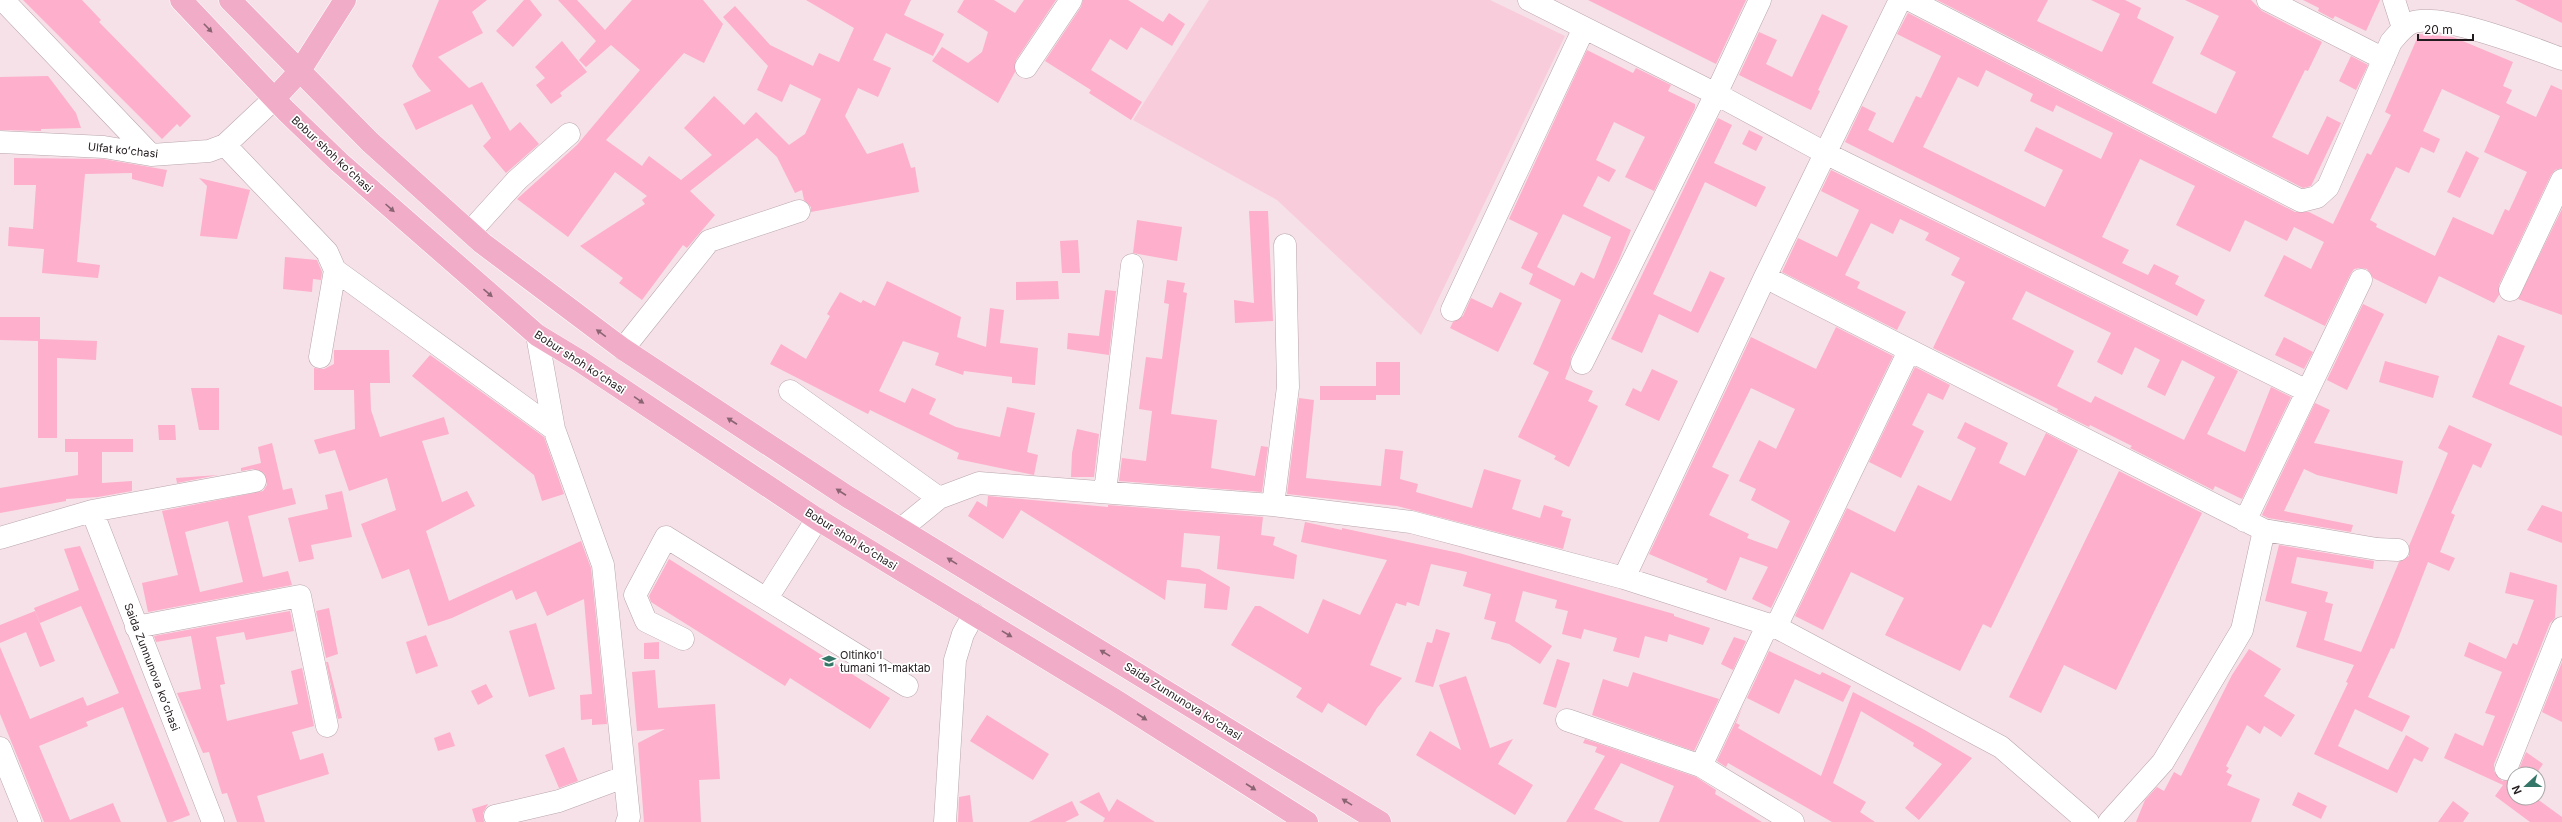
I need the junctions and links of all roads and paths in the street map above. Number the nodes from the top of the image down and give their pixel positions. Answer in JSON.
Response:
{"nodes":[{"id":1,"x":3,"y":0,"type":"edge"},
{"id":2,"x":181,"y":0,"type":"edge"},
{"id":3,"x":230,"y":0,"type":"edge"},
{"id":4,"x":1071,"y":0,"type":"edge"},
{"id":5,"x":1528,"y":0,"type":"edge"},
{"id":6,"x":1760,"y":0,"type":"edge"},
{"id":7,"x":1900,"y":0,"type":"edge"},
{"id":8,"x":1910,"y":0,"type":"edge"},
{"id":9,"x":2268,"y":0,"type":"edge"},
{"id":10,"x":2394,"y":0,"type":"edge"},
{"id":11,"x":339,"y":3,"type":"edge"},
{"id":12,"x":1557,"y":6,"type":"edge"},
{"id":13,"x":1584,"y":28,"type":"junction"},
{"id":14,"x":2402,"y":28,"type":"junction"},
{"id":15,"x":2384,"y":59,"type":"junction"},
{"id":16,"x":2562,"y":59,"type":"edge"},
{"id":17,"x":1026,"y":67,"type":"dead end"},
{"id":18,"x":299,"y":72,"type":"junction"},
{"id":19,"x":1716,"y":94,"type":"junction"},
{"id":20,"x":275,"y":98,"type":"junction"},
{"id":21,"x":569,"y":134,"type":"dead end"},
{"id":22,"x":0,"y":142,"type":"edge"},
{"id":23,"x":225,"y":145,"type":"junction"},
{"id":24,"x":1827,"y":154,"type":"junction"},
{"id":25,"x":151,"y":155,"type":"junction"},
{"id":26,"x":2562,"y":180,"type":"edge"},
{"id":27,"x":799,"y":211,"type":"dead end"},
{"id":28,"x":470,"y":232,"type":"junction"},
{"id":29,"x":1285,"y":245,"type":"dead end"},
{"id":30,"x":1132,"y":265,"type":"dead end"},
{"id":31,"x":335,"y":270,"type":"junction"},
{"id":32,"x":1765,"y":277,"type":"junction"},
{"id":33,"x":2362,"y":280,"type":"dead end"},
{"id":34,"x":2510,"y":290,"type":"dead end"},
{"id":35,"x":1452,"y":310,"type":"dead end"},
{"id":36,"x":537,"y":335,"type":"junction"},
{"id":37,"x":623,"y":349,"type":"junction"},
{"id":38,"x":1909,"y":351,"type":"junction"},
{"id":39,"x":320,"y":357,"type":"dead end"},
{"id":40,"x":1582,"y":363,"type":"dead end"},
{"id":41,"x":790,"y":391,"type":"dead end"},
{"id":42,"x":2306,"y":391,"type":"junction"},
{"id":43,"x":554,"y":429,"type":"junction"},
{"id":44,"x":256,"y":481,"type":"dead end"},
{"id":45,"x":1105,"y":492,"type":"junction"},
{"id":46,"x":939,"y":498,"type":"junction"},
{"id":47,"x":1273,"y":505,"type":"junction"},
{"id":48,"x":92,"y":511,"type":"junction"},
{"id":49,"x":817,"y":519,"type":"junction"},
{"id":50,"x":2255,"y":526,"type":"junction"},
{"id":51,"x":901,"y":529,"type":"junction"},
{"id":52,"x":0,"y":538,"type":"edge"},
{"id":53,"x":2398,"y":550,"type":"dead end"},
{"id":54,"x":1624,"y":578,"type":"junction"},
{"id":55,"x":767,"y":598,"type":"junction"},
{"id":56,"x":974,"y":614,"type":"junction"},
{"id":57,"x":1772,"y":625,"type":"junction"},
{"id":58,"x":136,"y":627,"type":"junction"},
{"id":59,"x":2562,"y":628,"type":"edge"},
{"id":60,"x":683,"y":639,"type":"dead end"},
{"id":61,"x":1134,"y":670,"type":"junction"},
{"id":62,"x":907,"y":686,"type":"dead end"},
{"id":63,"x":1115,"y":700,"type":"junction"},
{"id":64,"x":1567,"y":720,"type":"dead end"},
{"id":65,"x":327,"y":726,"type":"dead end"},
{"id":66,"x":0,"y":748,"type":"edge"},
{"id":67,"x":1701,"y":766,"type":"junction"},
{"id":68,"x":2507,"y":766,"type":"edge"},
{"id":69,"x":624,"y":777,"type":"junction"},
{"id":70,"x":495,"y":816,"type":"dead end"},
{"id":71,"x":30,"y":822,"type":"edge"},
{"id":72,"x":213,"y":822,"type":"edge"},
{"id":73,"x":627,"y":822,"type":"edge"},
{"id":74,"x":945,"y":822,"type":"edge"},
{"id":75,"x":1307,"y":822,"type":"edge"},
{"id":76,"x":1380,"y":822,"type":"edge"},
{"id":77,"x":1793,"y":822,"type":"edge"},
{"id":78,"x":2088,"y":822,"type":"edge"},
{"id":79,"x":2109,"y":822,"type":"edge"}],
"edges":[{"from":1,"to":25,"type":"street"},
{"from":2,"to":20,"type":"main road","name":"Bobur shoh koʻchasi","one_way":true},
{"from":3,"to":18,"type":"main road"},
{"from":4,"to":17,"type":"street"},
{"from":5,"to":12,"type":"street"},
{"from":6,"to":19,"type":"street"},
{"from":7,"to":24,"type":"street"},
{"from":8,"to":15,"type":"street"},
{"from":9,"to":15,"type":"street"},
{"from":10,"to":14,"type":"street"},
{"from":11,"to":18,"type":"main road"},
{"from":12,"to":13,"type":"street"},
{"from":13,"to":19,"type":"street"},
{"from":13,"to":35,"type":"street"},
{"from":14,"to":15,"type":"street"},
{"from":14,"to":16,"type":"street"},
{"from":18,"to":20,"type":"main road"},
{"from":18,"to":28,"type":"main road"},
{"from":19,"to":24,"type":"street"},
{"from":19,"to":40,"type":"street"},
{"from":20,"to":23,"type":"street","name":"Ulfat koʻchasi"},
{"from":20,"to":36,"type":"main road","name":"Bobur shoh koʻchasi","one_way":true},
{"from":21,"to":28,"type":"street"},
{"from":22,"to":25,"type":"street","name":"Ulfat koʻchasi"},
{"from":23,"to":25,"type":"street","name":"Ulfat koʻchasi"},
{"from":23,"to":31,"type":"street"},
{"from":24,"to":32,"type":"street"},
{"from":24,"to":42,"type":"street"},
{"from":26,"to":34,"type":"street"},
{"from":27,"to":37,"type":"street"},
{"from":37,"to":28,"type":"main road","one_way":true},
{"from":29,"to":47,"type":"street"},
{"from":30,"to":45,"type":"street"},
{"from":31,"to":39,"type":"street"},
{"from":31,"to":43,"type":"street"},
{"from":32,"to":38,"type":"street"},
{"from":32,"to":54,"type":"street"},
{"from":33,"to":42,"type":"street"},
{"from":36,"to":43,"type":"street"},
{"from":36,"to":49,"type":"main road","name":"Bobur shoh koʻchasi","one_way":true},
{"from":51,"to":37,"type":"main road","one_way":true},
{"from":38,"to":50,"type":"street"},
{"from":38,"to":57,"type":"street"},
{"from":41,"to":46,"type":"street"},
{"from":42,"to":50,"type":"street"},
{"from":43,"to":69,"type":"street"},
{"from":44,"to":48,"type":"street"},
{"from":45,"to":46,"type":"street"},
{"from":45,"to":47,"type":"street"},
{"from":46,"to":51,"type":"street"},
{"from":47,"to":54,"type":"street"},
{"from":48,"to":52,"type":"street"},
{"from":48,"to":58,"type":"street","name":"Saida Zunnunova koʻchasi"},
{"from":49,"to":55,"type":"street"},
{"from":49,"to":56,"type":"main road","name":"Bobur shoh koʻchasi"},
{"from":50,"to":53,"type":"street"},
{"from":50,"to":79,"type":"street"},
{"from":61,"to":51,"type":"main road","name":"Saida Zunnunova ko'chasi","one_way":true},
{"from":54,"to":57,"type":"street"},
{"from":55,"to":60,"type":"street"},
{"from":55,"to":62,"type":"street"},
{"from":56,"to":63,"type":"main road","one_way":true},
{"from":56,"to":74,"type":"street"},
{"from":57,"to":67,"type":"street"},
{"from":57,"to":78,"type":"street"},
{"from":58,"to":65,"type":"street"},
{"from":58,"to":72,"type":"street","name":"Saida Zunnunova koʻchasi"},
{"from":59,"to":68,"type":"street"},
{"from":61,"to":63,"type":"main road"},
{"from":76,"to":61,"type":"main road","name":"Saida Zunnunova ko'chasi","one_way":true},
{"from":63,"to":75,"type":"main road","one_way":true},
{"from":64,"to":67,"type":"street"},
{"from":66,"to":71,"type":"street"},
{"from":67,"to":77,"type":"street"},
{"from":69,"to":70,"type":"street"},
{"from":69,"to":73,"type":"street"}]}
